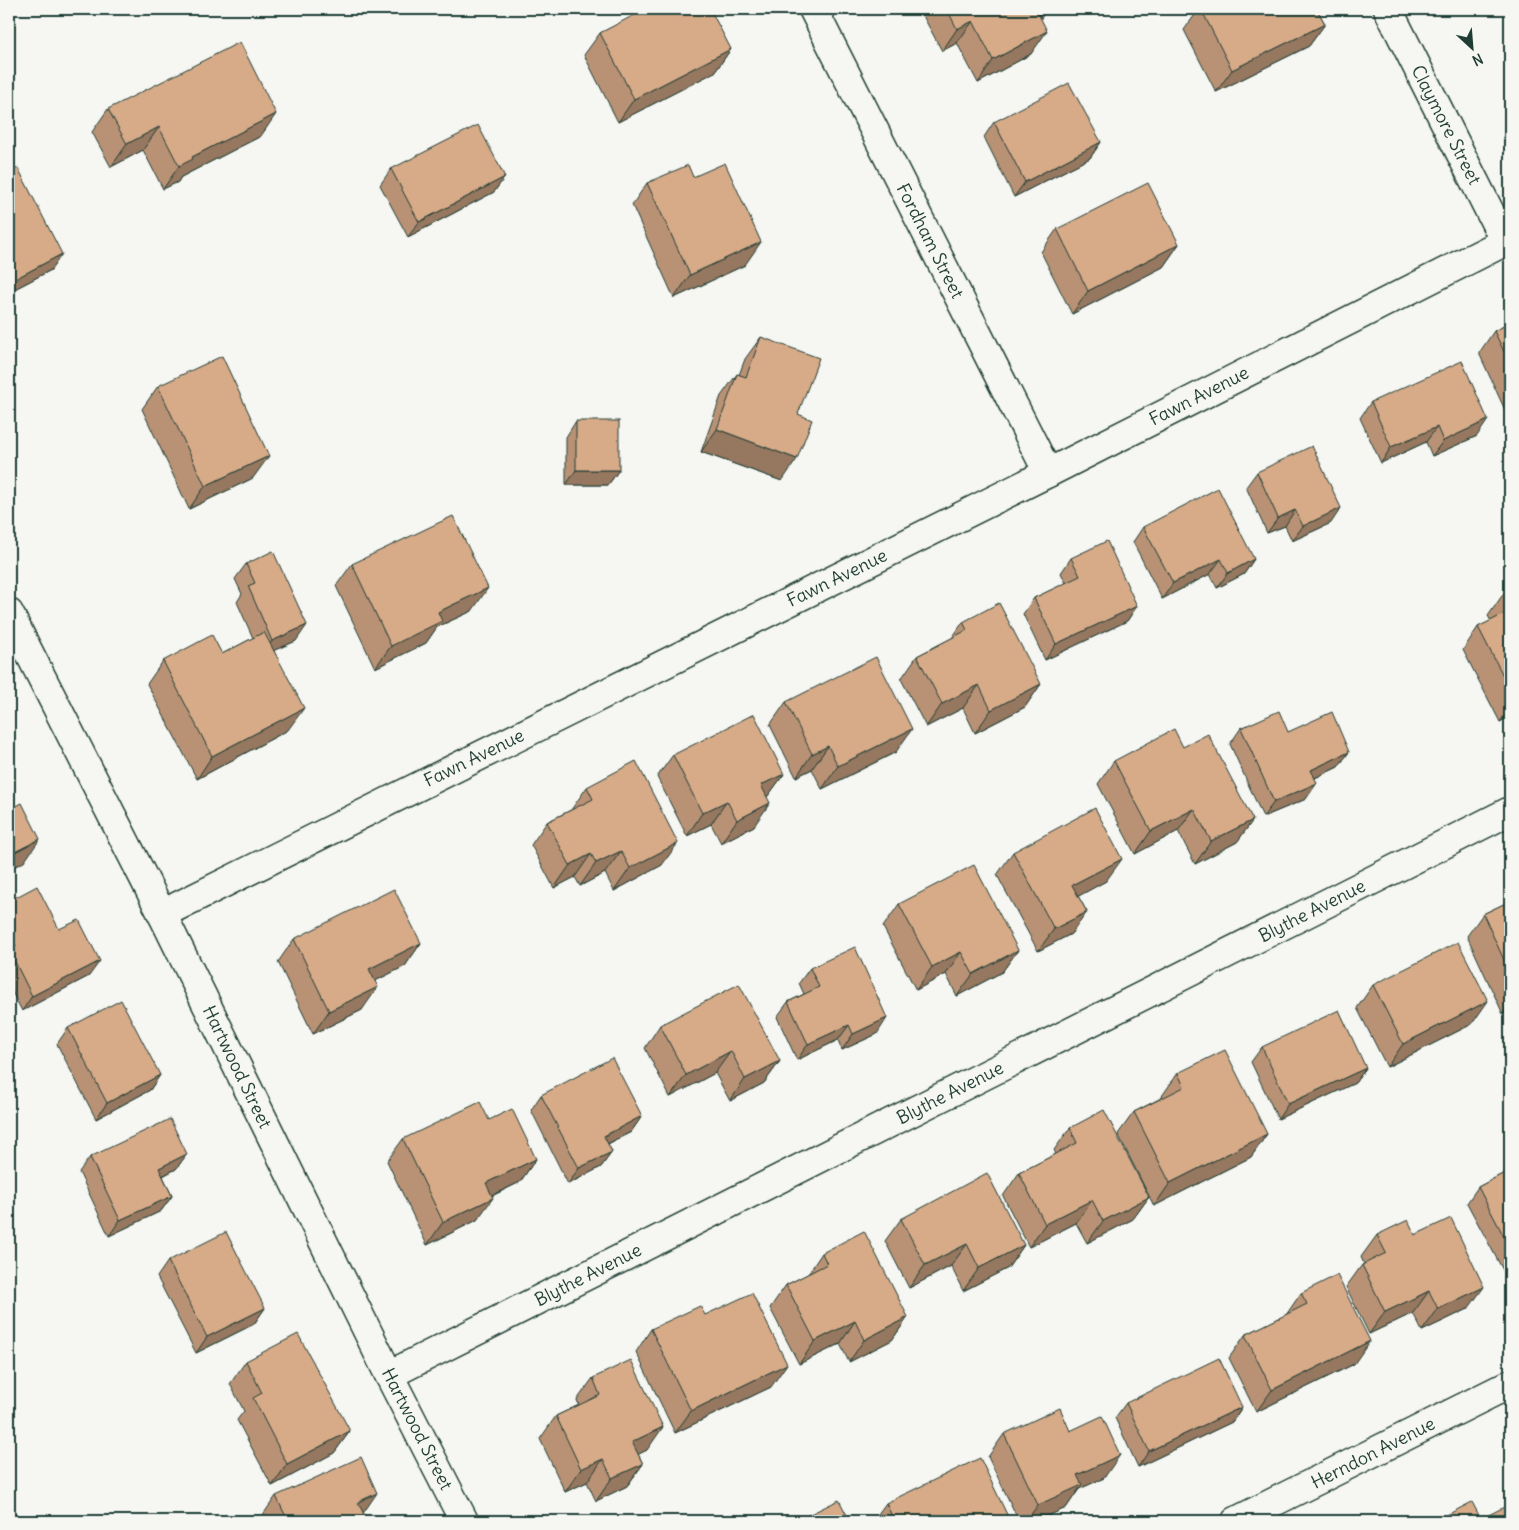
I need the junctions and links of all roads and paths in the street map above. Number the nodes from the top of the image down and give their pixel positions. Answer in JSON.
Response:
{"nodes":[{"id":1,"x":813,"y":9,"type":"edge"},
{"id":2,"x":1388,"y":9,"type":"edge"},
{"id":3,"x":1508,"y":240,"type":"edge"},
{"id":4,"x":1048,"y":473,"type":"junction"},
{"id":5,"x":9,"y":613,"type":"edge"},
{"id":6,"x":1510,"y":811,"type":"edge"},
{"id":7,"x":162,"y":914,"type":"junction"},
{"id":8,"x":389,"y":1376,"type":"junction"},
{"id":9,"x":1510,"y":1384,"type":"edge"},
{"id":10,"x":464,"y":1521,"type":"edge"},
{"id":11,"x":1236,"y":1521,"type":"edge"}],
"edges":[{"from":1,"to":4,"type":"street","name":"Fordham Street"},
{"from":2,"to":3,"type":"street","name":"Claymore Street"},
{"from":3,"to":4,"type":"street","name":"Fawn Avenue"},
{"from":4,"to":7,"type":"street","name":"Fawn Avenue"},
{"from":5,"to":7,"type":"street","name":"Hartwood Street"},
{"from":6,"to":8,"type":"street","name":"Blythe Avenue"},
{"from":7,"to":8,"type":"street","name":"Hartwood Street"},
{"from":8,"to":10,"type":"street","name":"Hartwood Street"},
{"from":9,"to":11,"type":"street","name":"Herndon Avenue"}]}
